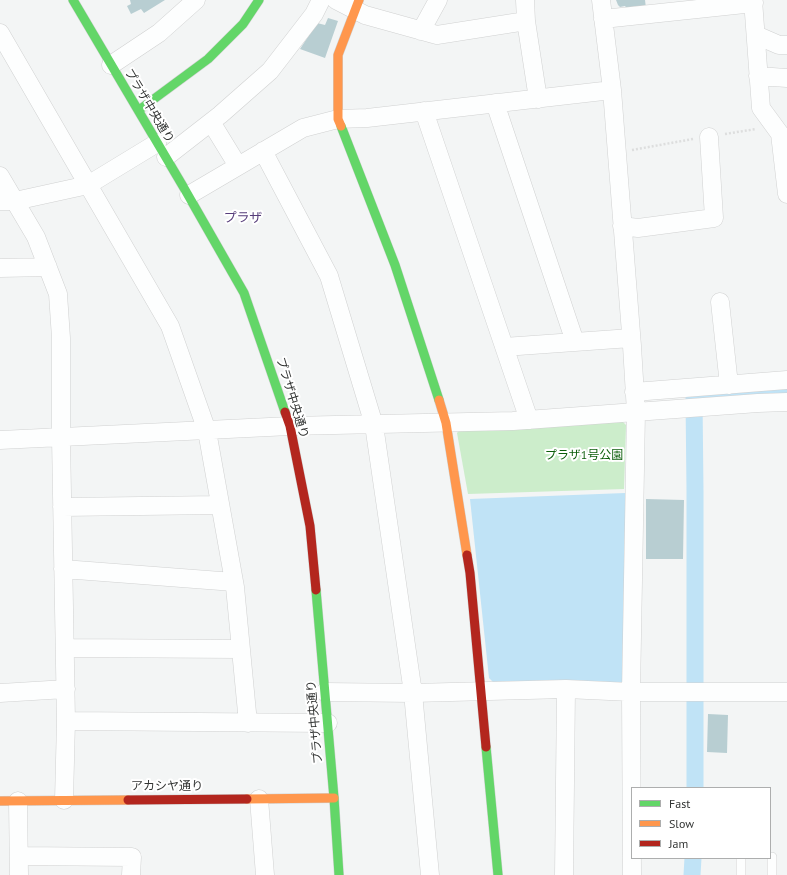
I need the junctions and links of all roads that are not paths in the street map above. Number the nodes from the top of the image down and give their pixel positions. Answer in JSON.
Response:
{"nodes":[{"id":1,"x":73,"y":0,"type":"edge"},
{"id":2,"x":196,"y":0,"type":"edge"},
{"id":3,"x":259,"y":0,"type":"edge"},
{"id":4,"x":321,"y":0,"type":"edge"},
{"id":5,"x":336,"y":0,"type":"edge"},
{"id":6,"x":438,"y":0,"type":"edge"},
{"id":7,"x":524,"y":0,"type":"edge"},
{"id":8,"x":601,"y":0,"type":"edge"},
{"id":9,"x":753,"y":2,"type":"edge"},
{"id":10,"x":357,"y":5,"type":"edge"},
{"id":11,"x":603,"y":19,"type":"junction"},
{"id":12,"x":526,"y":21,"type":"junction"},
{"id":13,"x":421,"y":31,"type":"junction"},
{"id":14,"x":0,"y":34,"type":"edge"},
{"id":15,"x":756,"y":35,"type":"junction"},
{"id":16,"x":787,"y":45,"type":"edge"},
{"id":17,"x":111,"y":65,"type":"junction"},
{"id":18,"x":758,"y":76,"type":"junction"},
{"id":19,"x":787,"y":78,"type":"edge"},
{"id":20,"x":612,"y":90,"type":"junction"},
{"id":21,"x":538,"y":99,"type":"junction"},
{"id":22,"x":495,"y":103,"type":"junction"},
{"id":23,"x":139,"y":110,"type":"junction"},
{"id":24,"x":424,"y":111,"type":"junction"},
{"id":25,"x":338,"y":119,"type":"junction"},
{"id":26,"x":211,"y":122,"type":"junction"},
{"id":27,"x":777,"y":122,"type":"edge"},
{"id":28,"x":708,"y":137,"type":"road end"},
{"id":29,"x":161,"y":150,"type":"junction"},
{"id":30,"x":263,"y":152,"type":"junction"},
{"id":31,"x":238,"y":166,"type":"junction"},
{"id":32,"x":0,"y":176,"type":"edge"},
{"id":33,"x":88,"y":185,"type":"junction"},
{"id":34,"x":787,"y":194,"type":"edge"},
{"id":35,"x":188,"y":195,"type":"junction"},
{"id":36,"x":8,"y":201,"type":"edge"},
{"id":37,"x":622,"y":226,"type":"junction"},
{"id":38,"x":48,"y":267,"type":"junction"},
{"id":39,"x":0,"y":268,"type":"edge"},
{"id":40,"x":720,"y":302,"type":"dead end"},
{"id":41,"x":631,"y":338,"type":"junction"},
{"id":42,"x":575,"y":342,"type":"junction"},
{"id":43,"x":504,"y":347,"type":"junction"},
{"id":44,"x":787,"y":380,"type":"edge"},
{"id":45,"x":729,"y":385,"type":"junction"},
{"id":46,"x":634,"y":392,"type":"junction"},
{"id":47,"x":787,"y":402,"type":"edge"},
{"id":48,"x":636,"y":412,"type":"junction"},
{"id":49,"x":529,"y":420,"type":"junction"},
{"id":50,"x":446,"y":423,"type":"junction"},
{"id":51,"x":374,"y":425,"type":"junction"},
{"id":52,"x":290,"y":426,"type":"junction"},
{"id":53,"x":206,"y":431,"type":"junction"},
{"id":54,"x":61,"y":438,"type":"junction"},
{"id":55,"x":0,"y":440,"type":"edge"},
{"id":56,"x":220,"y":505,"type":"junction"},
{"id":57,"x":62,"y":507,"type":"junction"},
{"id":58,"x":63,"y":569,"type":"junction"},
{"id":59,"x":234,"y":582,"type":"junction"},
{"id":60,"x":65,"y":648,"type":"junction"},
{"id":61,"x":241,"y":649,"type":"junction"},
{"id":62,"x":66,"y":689,"type":"junction"},
{"id":63,"x":566,"y":689,"type":"junction"},
{"id":64,"x":480,"y":691,"type":"junction"},
{"id":65,"x":325,"y":692,"type":"junction"},
{"id":66,"x":631,"y":692,"type":"junction"},
{"id":67,"x":787,"y":692,"type":"edge"},
{"id":68,"x":0,"y":693,"type":"edge"},
{"id":69,"x":413,"y":693,"type":"junction"},
{"id":70,"x":66,"y":721,"type":"junction"},
{"id":71,"x":248,"y":723,"type":"junction"},
{"id":72,"x":328,"y":723,"type":"junction"},
{"id":73,"x":632,"y":787,"type":"edge"},
{"id":74,"x":334,"y":798,"type":"junction"},
{"id":75,"x":259,"y":799,"type":"junction"},
{"id":76,"x":18,"y":800,"type":"junction"},
{"id":77,"x":64,"y":800,"type":"junction"},
{"id":78,"x":0,"y":801,"type":"edge"},
{"id":79,"x":19,"y":856,"type":"junction"},
{"id":80,"x":772,"y":857,"type":"dead end"},
{"id":81,"x":632,"y":859,"type":"edge"},
{"id":82,"x":741,"y":859,"type":"edge"},
{"id":83,"x":19,"y":875,"type":"edge"},
{"id":84,"x":132,"y":875,"type":"edge"},
{"id":85,"x":265,"y":875,"type":"edge"},
{"id":86,"x":340,"y":875,"type":"edge"},
{"id":87,"x":430,"y":875,"type":"edge"},
{"id":88,"x":498,"y":875,"type":"edge"},
{"id":89,"x":564,"y":875,"type":"edge"},
{"id":90,"x":632,"y":875,"type":"edge"},
{"id":91,"x":741,"y":875,"type":"edge"},
{"id":92,"x":772,"y":875,"type":"edge"}],
"edges":[{"from":1,"to":17,"type":"street","name":"プラザ中央通り"},
{"from":2,"to":17,"type":"street"},
{"from":3,"to":23,"type":"street"},
{"from":4,"to":26,"type":"street"},
{"from":5,"to":10,"type":"street"},
{"from":6,"to":13,"type":"street"},
{"from":7,"to":12,"type":"street"},
{"from":8,"to":11,"type":"street"},
{"from":9,"to":11,"type":"street"},
{"from":9,"to":15,"type":"street"},
{"from":10,"to":13,"type":"street"},
{"from":10,"to":25,"type":"street"},
{"from":11,"to":20,"type":"street"},
{"from":12,"to":13,"type":"street"},
{"from":12,"to":21,"type":"street"},
{"from":14,"to":33,"type":"street"},
{"from":15,"to":16,"type":"street"},
{"from":15,"to":18,"type":"street"},
{"from":17,"to":23,"type":"street","name":"プラザ中央通り"},
{"from":18,"to":19,"type":"street"},
{"from":18,"to":27,"type":"street"},
{"from":20,"to":21,"type":"street"},
{"from":20,"to":37,"type":"street"},
{"from":21,"to":22,"type":"street"},
{"from":22,"to":24,"type":"street"},
{"from":22,"to":42,"type":"street"},
{"from":23,"to":29,"type":"street","name":"プラザ中央通り"},
{"from":24,"to":25,"type":"street"},
{"from":24,"to":43,"type":"street"},
{"from":25,"to":30,"type":"street"},
{"from":25,"to":50,"type":"street"},
{"from":26,"to":29,"type":"street"},
{"from":26,"to":31,"type":"street"},
{"from":27,"to":34,"type":"street"},
{"from":28,"to":37,"type":"street"},
{"from":29,"to":33,"type":"street"},
{"from":29,"to":35,"type":"street","name":"プラザ中央通り"},
{"from":30,"to":31,"type":"street"},
{"from":30,"to":51,"type":"street"},
{"from":31,"to":35,"type":"street"},
{"from":32,"to":36,"type":"street"},
{"from":33,"to":36,"type":"street"},
{"from":33,"to":53,"type":"street"},
{"from":35,"to":52,"type":"street","name":"プラザ中央通り"},
{"from":36,"to":38,"type":"street"},
{"from":37,"to":41,"type":"street"},
{"from":38,"to":39,"type":"street"},
{"from":38,"to":54,"type":"street"},
{"from":40,"to":45,"type":"street"},
{"from":41,"to":42,"type":"street"},
{"from":41,"to":46,"type":"street"},
{"from":42,"to":43,"type":"street"},
{"from":43,"to":49,"type":"street"},
{"from":44,"to":45,"type":"street"},
{"from":45,"to":46,"type":"street"},
{"from":46,"to":48,"type":"street"},
{"from":47,"to":48,"type":"street"},
{"from":48,"to":49,"type":"street"},
{"from":48,"to":66,"type":"street"},
{"from":49,"to":50,"type":"street"},
{"from":50,"to":51,"type":"street"},
{"from":50,"to":64,"type":"street"},
{"from":51,"to":52,"type":"street"},
{"from":51,"to":69,"type":"street"},
{"from":52,"to":53,"type":"street"},
{"from":52,"to":65,"type":"street","name":"プラザ中央通り"},
{"from":53,"to":54,"type":"street"},
{"from":53,"to":56,"type":"street"},
{"from":54,"to":55,"type":"street"},
{"from":54,"to":57,"type":"street"},
{"from":56,"to":57,"type":"street"},
{"from":56,"to":59,"type":"street"},
{"from":57,"to":58,"type":"street"},
{"from":58,"to":59,"type":"street"},
{"from":58,"to":60,"type":"street"},
{"from":59,"to":61,"type":"street"},
{"from":60,"to":61,"type":"street"},
{"from":60,"to":62,"type":"street"},
{"from":61,"to":71,"type":"street"},
{"from":62,"to":68,"type":"street"},
{"from":62,"to":70,"type":"street"},
{"from":63,"to":64,"type":"street"},
{"from":63,"to":66,"type":"street"},
{"from":63,"to":89,"type":"street"},
{"from":64,"to":69,"type":"street"},
{"from":64,"to":88,"type":"street"},
{"from":65,"to":69,"type":"street"},
{"from":65,"to":72,"type":"street","name":"プラザ中央通り"},
{"from":66,"to":67,"type":"street"},
{"from":66,"to":73,"type":"street"},
{"from":69,"to":87,"type":"street"},
{"from":70,"to":71,"type":"street"},
{"from":70,"to":77,"type":"street"},
{"from":71,"to":72,"type":"street"},
{"from":72,"to":74,"type":"street","name":"プラザ中央通り"},
{"from":74,"to":75,"type":"street","name":"アカシヤ通り"},
{"from":74,"to":86,"type":"street","name":"プラザ中央通り"},
{"from":75,"to":77,"type":"street","name":"アカシヤ通り"},
{"from":75,"to":85,"type":"street"},
{"from":76,"to":77,"type":"street","name":"アカシヤ通り"},
{"from":76,"to":78,"type":"street","name":"アカシヤ通り"},
{"from":76,"to":79,"type":"street"},
{"from":79,"to":83,"type":"street"},
{"from":79,"to":84,"type":"street"},
{"from":80,"to":92,"type":"lane"},
{"from":81,"to":90,"type":"street"},
{"from":82,"to":91,"type":"lane"}]}
